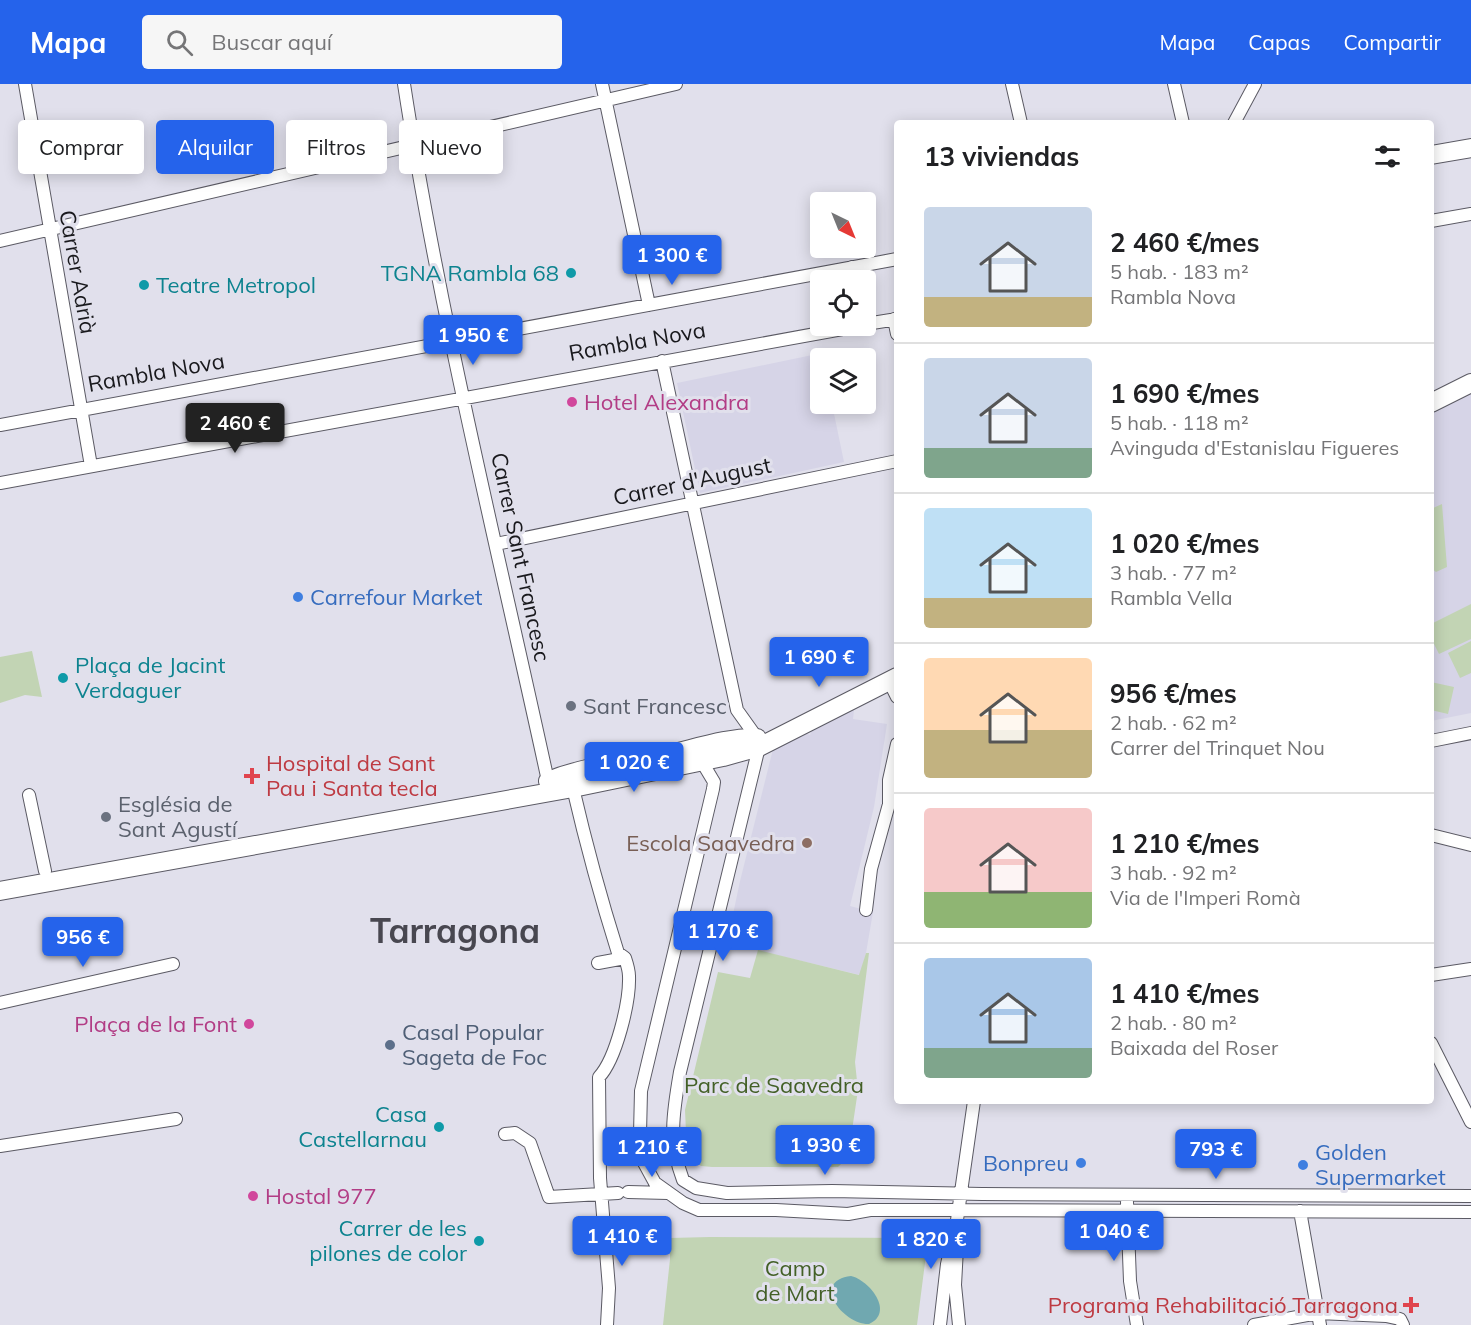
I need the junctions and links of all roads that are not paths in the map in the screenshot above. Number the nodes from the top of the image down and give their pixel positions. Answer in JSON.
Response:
{"nodes":[{"id":1,"x":25,"y":84,"type":"edge"},
{"id":2,"x":404,"y":84,"type":"edge"},
{"id":3,"x":602,"y":84,"type":"edge"},
{"id":4,"x":676,"y":84,"type":"edge"},
{"id":5,"x":1012,"y":84,"type":"edge"},
{"id":6,"x":1174,"y":84,"type":"edge"},
{"id":7,"x":1254,"y":84,"type":"edge"},
{"id":8,"x":606,"y":100,"type":"junction"},
{"id":9,"x":410,"y":120,"type":"edge"},
{"id":10,"x":1020,"y":120,"type":"edge"},
{"id":11,"x":1182,"y":120,"type":"edge"},
{"id":12,"x":1236,"y":120,"type":"edge"},
{"id":13,"x":503,"y":124,"type":"edge"},
{"id":14,"x":1471,"y":148,"type":"edge"},
{"id":15,"x":399,"y":149,"type":"edge"},
{"id":16,"x":1434,"y":154,"type":"edge"},
{"id":17,"x":420,"y":174,"type":"edge"},
{"id":18,"x":1471,"y":214,"type":"edge"},
{"id":19,"x":1434,"y":220,"type":"edge"},
{"id":20,"x":50,"y":230,"type":"junction"},
{"id":21,"x":0,"y":241,"type":"edge"},
{"id":22,"x":894,"y":260,"type":"edge"},
{"id":23,"x":852,"y":267,"type":"junction"},
{"id":24,"x":852,"y":270,"type":"edge"},
{"id":25,"x":649,"y":305,"type":"junction"},
{"id":26,"x":894,"y":319,"type":"edge"},
{"id":27,"x":876,"y":322,"type":"edge"},
{"id":28,"x":810,"y":335,"type":"edge"},
{"id":29,"x":453,"y":342,"type":"junction"},
{"id":30,"x":662,"y":361,"type":"junction"},
{"id":31,"x":1471,"y":383,"type":"edge"},
{"id":32,"x":464,"y":396,"type":"junction"},
{"id":33,"x":1434,"y":402,"type":"edge"},
{"id":34,"x":80,"y":411,"type":"junction"},
{"id":35,"x":0,"y":425,"type":"edge"},
{"id":36,"x":894,"y":462,"type":"edge"},
{"id":37,"x":91,"y":466,"type":"junction"},
{"id":38,"x":0,"y":483,"type":"edge"},
{"id":39,"x":693,"y":502,"type":"junction"},
{"id":40,"x":496,"y":544,"type":"junction"},
{"id":41,"x":894,"y":681,"type":"edge"},
{"id":42,"x":1471,"y":733,"type":"edge"},
{"id":43,"x":1434,"y":740,"type":"edge"},
{"id":44,"x":758,"y":742,"type":"junction"},
{"id":45,"x":894,"y":758,"type":"edge"},
{"id":46,"x":702,"y":762,"type":"junction"},
{"id":47,"x":548,"y":781,"type":"junction"},
{"id":48,"x":573,"y":788,"type":"junction"},
{"id":49,"x":29,"y":795,"type":"dead end"},
{"id":50,"x":1434,"y":836,"type":"edge"},
{"id":51,"x":1471,"y":845,"type":"edge"},
{"id":52,"x":45,"y":871,"type":"junction"},
{"id":53,"x":0,"y":880,"type":"edge"},
{"id":54,"x":0,"y":891,"type":"edge"},
{"id":55,"x":866,"y":910,"type":"dead end"},
{"id":56,"x":625,"y":958,"type":"junction"},
{"id":57,"x":598,"y":963,"type":"dead end"},
{"id":58,"x":173,"y":964,"type":"dead end"},
{"id":59,"x":1471,"y":969,"type":"edge"},
{"id":60,"x":1434,"y":975,"type":"edge"},
{"id":61,"x":0,"y":1003,"type":"edge"},
{"id":62,"x":1434,"y":1048,"type":"edge"},
{"id":63,"x":974,"y":1104,"type":"edge"},
{"id":64,"x":176,"y":1119,"type":"dead end"},
{"id":65,"x":1471,"y":1122,"type":"edge"},
{"id":66,"x":505,"y":1134,"type":"dead end"},
{"id":67,"x":0,"y":1146,"type":"edge"},
{"id":68,"x":668,"y":1193,"type":"junction"},
{"id":69,"x":960,"y":1194,"type":"junction"},
{"id":70,"x":601,"y":1195,"type":"junction"},
{"id":71,"x":1127,"y":1195,"type":"junction"},
{"id":72,"x":1471,"y":1196,"type":"edge"},
{"id":73,"x":1128,"y":1210,"type":"junction"},
{"id":74,"x":1300,"y":1211,"type":"junction"},
{"id":75,"x":1471,"y":1212,"type":"edge"},
{"id":76,"x":958,"y":1215,"type":"junction"},
{"id":77,"x":1319,"y":1319,"type":"edge"},
{"id":78,"x":607,"y":1325,"type":"edge"},
{"id":79,"x":940,"y":1325,"type":"edge"},
{"id":80,"x":959,"y":1325,"type":"edge"},
{"id":81,"x":1137,"y":1325,"type":"edge"},
{"id":82,"x":1254,"y":1325,"type":"edge"},
{"id":83,"x":1403,"y":1325,"type":"edge"}],
"edges":[{"from":1,"to":20,"type":"street","name":"Carrer Adrià"},
{"from":2,"to":9,"type":"street","name":"Carrer Sant Francesc"},
{"from":3,"to":8,"type":"street"},
{"from":4,"to":8,"type":"street"},
{"from":5,"to":10,"type":"street"},
{"from":6,"to":11,"type":"street"},
{"from":7,"to":12,"type":"street"},
{"from":8,"to":13,"type":"street"},
{"from":8,"to":25,"type":"street"},
{"from":14,"to":16,"type":"main road"},
{"from":15,"to":20,"type":"street"},
{"from":17,"to":29,"type":"street","name":"Carrer Sant Francesc"},
{"from":18,"to":19,"type":"street"},
{"from":20,"to":21,"type":"street"},
{"from":20,"to":34,"type":"street","name":"Carrer Adrià"},
{"from":22,"to":23,"type":"street","name":"Rambla Nova"},
{"from":23,"to":24,"type":"street"},
{"from":23,"to":25,"type":"street","name":"Rambla Nova"},
{"from":25,"to":29,"type":"street","name":"Rambla Nova"},
{"from":26,"to":27,"type":"street"},
{"from":28,"to":30,"type":"street","name":"Rambla Nova"},
{"from":29,"to":32,"type":"street","name":"Carrer Sant Francesc"},
{"from":29,"to":34,"type":"street","name":"Rambla Nova"},
{"from":30,"to":32,"type":"street","name":"Rambla Nova"},
{"from":30,"to":39,"type":"street"},
{"from":31,"to":33,"type":"main road"},
{"from":32,"to":37,"type":"street","name":"Rambla Nova"},
{"from":32,"to":40,"type":"street","name":"Carrer Sant Francesc"},
{"from":34,"to":35,"type":"street","name":"Rambla Nova"},
{"from":34,"to":37,"type":"street","name":"Carrer Adrià"},
{"from":36,"to":39,"type":"street","name":"Carrer d'August"},
{"from":37,"to":38,"type":"street","name":"Rambla Nova"},
{"from":39,"to":40,"type":"street","name":"Carrer d'August"},
{"from":39,"to":44,"type":"street"},
{"from":40,"to":47,"type":"street","name":"Carrer Sant Francesc"},
{"from":41,"to":44,"type":"main road"},
{"from":42,"to":43,"type":"street"},
{"from":44,"to":46,"type":"main road"},
{"from":44,"to":47,"type":"main road"},
{"from":44,"to":47,"type":"main road"},
{"from":44,"to":69,"type":"street"},
{"from":45,"to":55,"type":"street"},
{"from":46,"to":48,"type":"main road"},
{"from":46,"to":68,"type":"street"},
{"from":47,"to":48,"type":"street"},
{"from":47,"to":52,"type":"main road"},
{"from":48,"to":54,"type":"main road"},
{"from":48,"to":56,"type":"street"},
{"from":49,"to":52,"type":"street"},
{"from":50,"to":51,"type":"street"},
{"from":52,"to":53,"type":"main road"},
{"from":56,"to":57,"type":"street"},
{"from":56,"to":70,"type":"street"},
{"from":58,"to":61,"type":"street"},
{"from":59,"to":60,"type":"street"},
{"from":62,"to":65,"type":"street"},
{"from":63,"to":69,"type":"street"},
{"from":64,"to":67,"type":"street"},
{"from":66,"to":70,"type":"street"},
{"from":68,"to":70,"type":"street"},
{"from":68,"to":76,"type":"street"},
{"from":69,"to":71,"type":"street"},
{"from":69,"to":76,"type":"street"},
{"from":70,"to":78,"type":"street"},
{"from":71,"to":72,"type":"street"},
{"from":71,"to":73,"type":"street"},
{"from":73,"to":74,"type":"street"},
{"from":73,"to":76,"type":"street"},
{"from":73,"to":81,"type":"street"},
{"from":74,"to":75,"type":"street"},
{"from":74,"to":77,"type":"street"},
{"from":76,"to":79,"type":"street"},
{"from":76,"to":80,"type":"street"},
{"from":77,"to":82,"type":"street"},
{"from":77,"to":83,"type":"street"}]}
